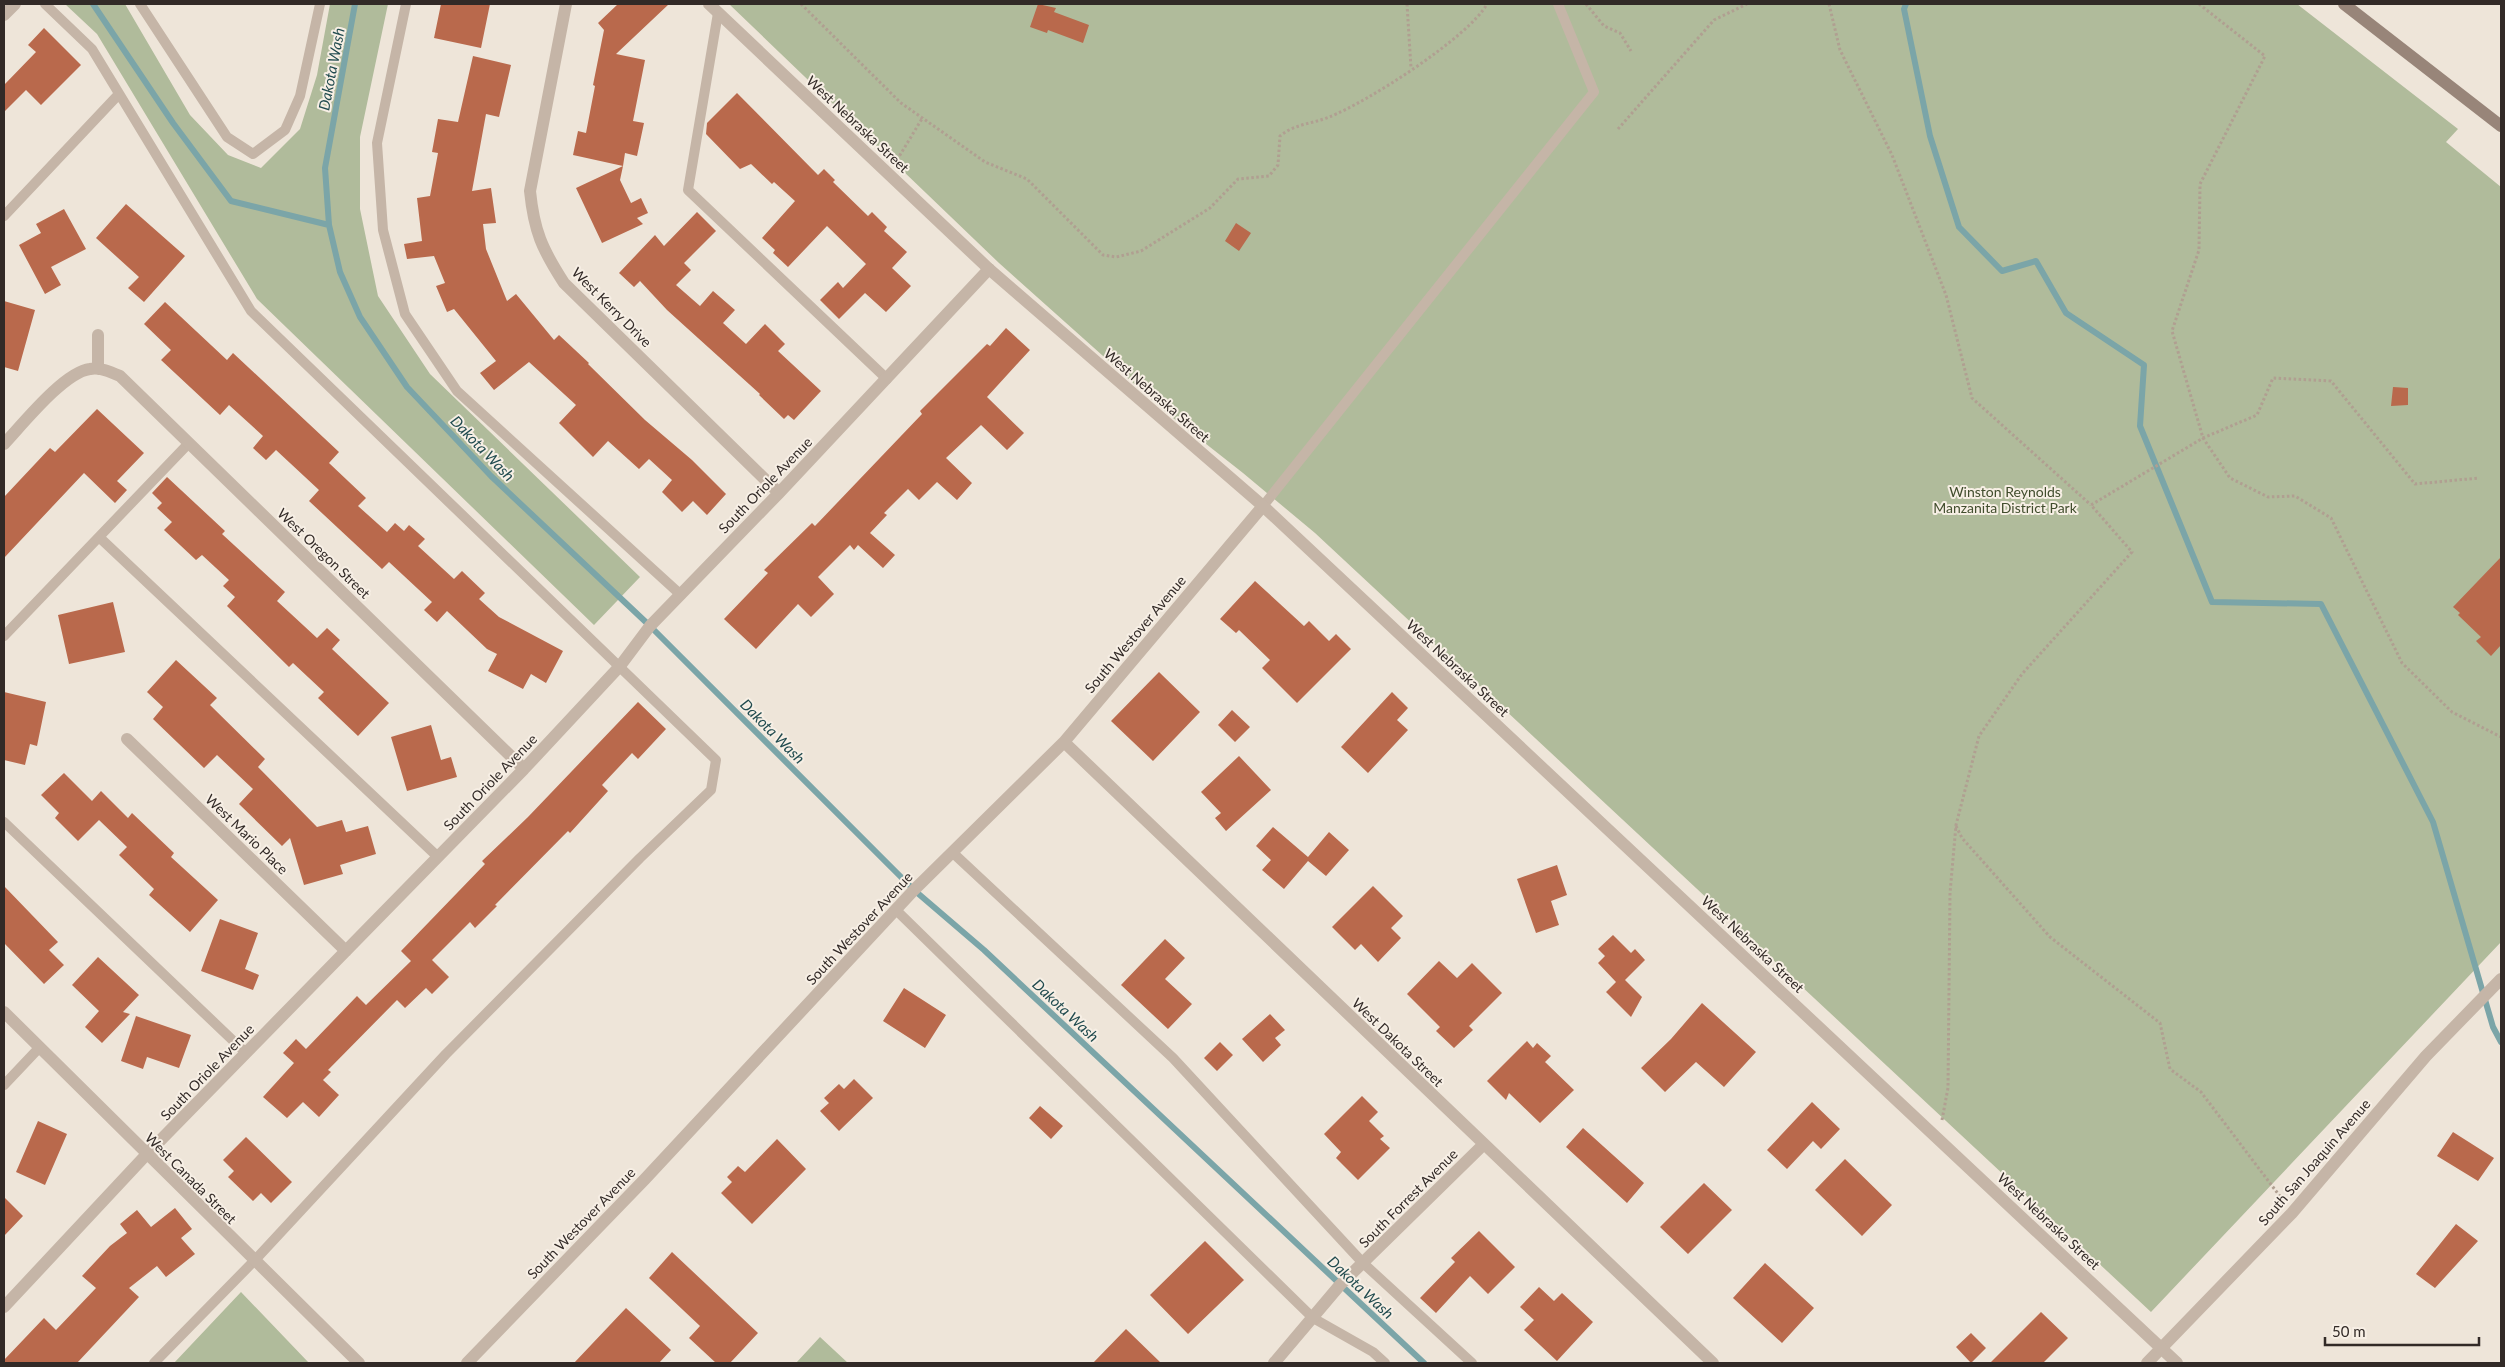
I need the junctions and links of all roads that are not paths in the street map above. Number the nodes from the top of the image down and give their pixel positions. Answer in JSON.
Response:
{"nodes":[{"id":1,"x":15,"y":4,"type":"edge"},
{"id":2,"x":45,"y":4,"type":"edge"},
{"id":3,"x":140,"y":4,"type":"edge"},
{"id":4,"x":320,"y":4,"type":"edge"},
{"id":5,"x":406,"y":4,"type":"edge"},
{"id":6,"x":566,"y":4,"type":"edge"},
{"id":7,"x":1558,"y":4,"type":"edge"},
{"id":8,"x":2344,"y":4,"type":"edge"},
{"id":9,"x":714,"y":8,"type":"edge"},
{"id":10,"x":4,"y":16,"type":"edge"},
{"id":11,"x":118,"y":94,"type":"junction"},
{"id":12,"x":2501,"y":126,"type":"edge"},
{"id":13,"x":4,"y":216,"type":"edge"},
{"id":14,"x":989,"y":269,"type":"junction"},
{"id":15,"x":98,"y":335,"type":"dead end"},
{"id":16,"x":98,"y":369,"type":"junction"},
{"id":17,"x":887,"y":378,"type":"junction"},
{"id":18,"x":189,"y":443,"type":"junction"},
{"id":19,"x":4,"y":444,"type":"edge"},
{"id":20,"x":780,"y":493,"type":"junction"},
{"id":21,"x":1263,"y":506,"type":"junction"},
{"id":22,"x":99,"y":536,"type":"junction"},
{"id":23,"x":681,"y":595,"type":"junction"},
{"id":24,"x":4,"y":636,"type":"edge"},
{"id":25,"x":620,"y":666,"type":"junction"},
{"id":26,"x":127,"y":739,"type":"dead end"},
{"id":27,"x":1064,"y":742,"type":"junction"},
{"id":28,"x":524,"y":769,"type":"junction"},
{"id":29,"x":4,"y":822,"type":"edge"},
{"id":30,"x":952,"y":852,"type":"junction"},
{"id":31,"x":438,"y":857,"type":"junction"},
{"id":32,"x":896,"y":910,"type":"junction"},
{"id":33,"x":346,"y":951,"type":"junction"},
{"id":34,"x":2501,"y":979,"type":"edge"},
{"id":35,"x":4,"y":1012,"type":"edge"},
{"id":36,"x":40,"y":1048,"type":"junction"},
{"id":37,"x":246,"y":1054,"type":"junction"},
{"id":38,"x":4,"y":1085,"type":"edge"},
{"id":39,"x":1483,"y":1145,"type":"junction"},
{"id":40,"x":146,"y":1155,"type":"junction"},
{"id":41,"x":254,"y":1261,"type":"junction"},
{"id":42,"x":1363,"y":1263,"type":"junction"},
{"id":43,"x":4,"y":1307,"type":"edge"},
{"id":44,"x":1313,"y":1318,"type":"junction"},
{"id":45,"x":2162,"y":1349,"type":"junction"},
{"id":46,"x":154,"y":1363,"type":"edge"},
{"id":47,"x":359,"y":1363,"type":"edge"},
{"id":48,"x":467,"y":1363,"type":"edge"},
{"id":49,"x":1274,"y":1363,"type":"edge"},
{"id":50,"x":1385,"y":1363,"type":"edge"},
{"id":51,"x":1472,"y":1363,"type":"edge"},
{"id":52,"x":1713,"y":1363,"type":"edge"},
{"id":53,"x":2148,"y":1363,"type":"edge"},
{"id":54,"x":2177,"y":1363,"type":"edge"}],
"edges":[{"from":1,"to":10,"type":"street"},
{"from":2,"to":11,"type":"lane"},
{"from":3,"to":4,"type":"lane"},
{"from":5,"to":23,"type":"lane"},
{"from":6,"to":20,"type":"street","name":"West Kerry Drive"},
{"from":7,"to":21,"type":"lane"},
{"from":8,"to":12,"type":"main road"},
{"from":9,"to":14,"type":"street","name":"West Nebraska Street"},
{"from":9,"to":17,"type":"lane"},
{"from":11,"to":13,"type":"lane"},
{"from":11,"to":25,"type":"lane"},
{"from":14,"to":17,"type":"street","name":"South Oriole Avenue"},
{"from":14,"to":21,"type":"street","name":"West Nebraska Street"},
{"from":15,"to":16,"type":"street"},
{"from":16,"to":18,"type":"street","name":"West Oregon Street"},
{"from":16,"to":19,"type":"street"},
{"from":17,"to":20,"type":"street","name":"South Oriole Avenue"},
{"from":18,"to":22,"type":"lane"},
{"from":18,"to":28,"type":"street","name":"West Oregon Street"},
{"from":20,"to":23,"type":"street","name":"South Oriole Avenue"},
{"from":21,"to":27,"type":"street","name":"South Westover Avenue"},
{"from":21,"to":45,"type":"street","name":"West Nebraska Street"},
{"from":22,"to":24,"type":"lane"},
{"from":22,"to":31,"type":"lane"},
{"from":23,"to":25,"type":"street","name":"South Oriole Avenue"},
{"from":25,"to":28,"type":"street","name":"South Oriole Avenue"},
{"from":25,"to":41,"type":"lane"},
{"from":26,"to":33,"type":"street","name":"West Mario Place"},
{"from":27,"to":30,"type":"street","name":"South Westover Avenue"},
{"from":27,"to":39,"type":"street","name":"West Dakota Street"},
{"from":28,"to":31,"type":"street","name":"South Oriole Avenue"},
{"from":29,"to":37,"type":"lane"},
{"from":30,"to":32,"type":"street","name":"South Westover Avenue"},
{"from":30,"to":42,"type":"lane"},
{"from":31,"to":33,"type":"street","name":"South Oriole Avenue"},
{"from":32,"to":44,"type":"lane"},
{"from":32,"to":48,"type":"street","name":"South Westover Avenue"},
{"from":33,"to":37,"type":"street","name":"South Oriole Avenue"},
{"from":34,"to":45,"type":"street","name":"South San Joaquin Avenue"},
{"from":35,"to":36,"type":"street","name":"West Canada Street"},
{"from":36,"to":38,"type":"lane"},
{"from":36,"to":40,"type":"street","name":"West Canada Street"},
{"from":37,"to":40,"type":"street","name":"South Oriole Avenue"},
{"from":39,"to":42,"type":"street","name":"South Forrest Avenue"},
{"from":39,"to":52,"type":"street","name":"West Dakota Street"},
{"from":40,"to":41,"type":"street","name":"West Canada Street"},
{"from":40,"to":43,"type":"street","name":"South Oriole Avenue"},
{"from":41,"to":46,"type":"lane"},
{"from":41,"to":47,"type":"street","name":"West Canada Street"},
{"from":42,"to":44,"type":"street","name":"South Forrest Avenue"},
{"from":42,"to":51,"type":"lane"},
{"from":44,"to":49,"type":"street","name":"South Forrest Avenue"},
{"from":44,"to":50,"type":"lane"},
{"from":45,"to":53,"type":"street","name":"South San Joaquin Avenue"},
{"from":45,"to":54,"type":"street","name":"West Nebraska Street"}]}
